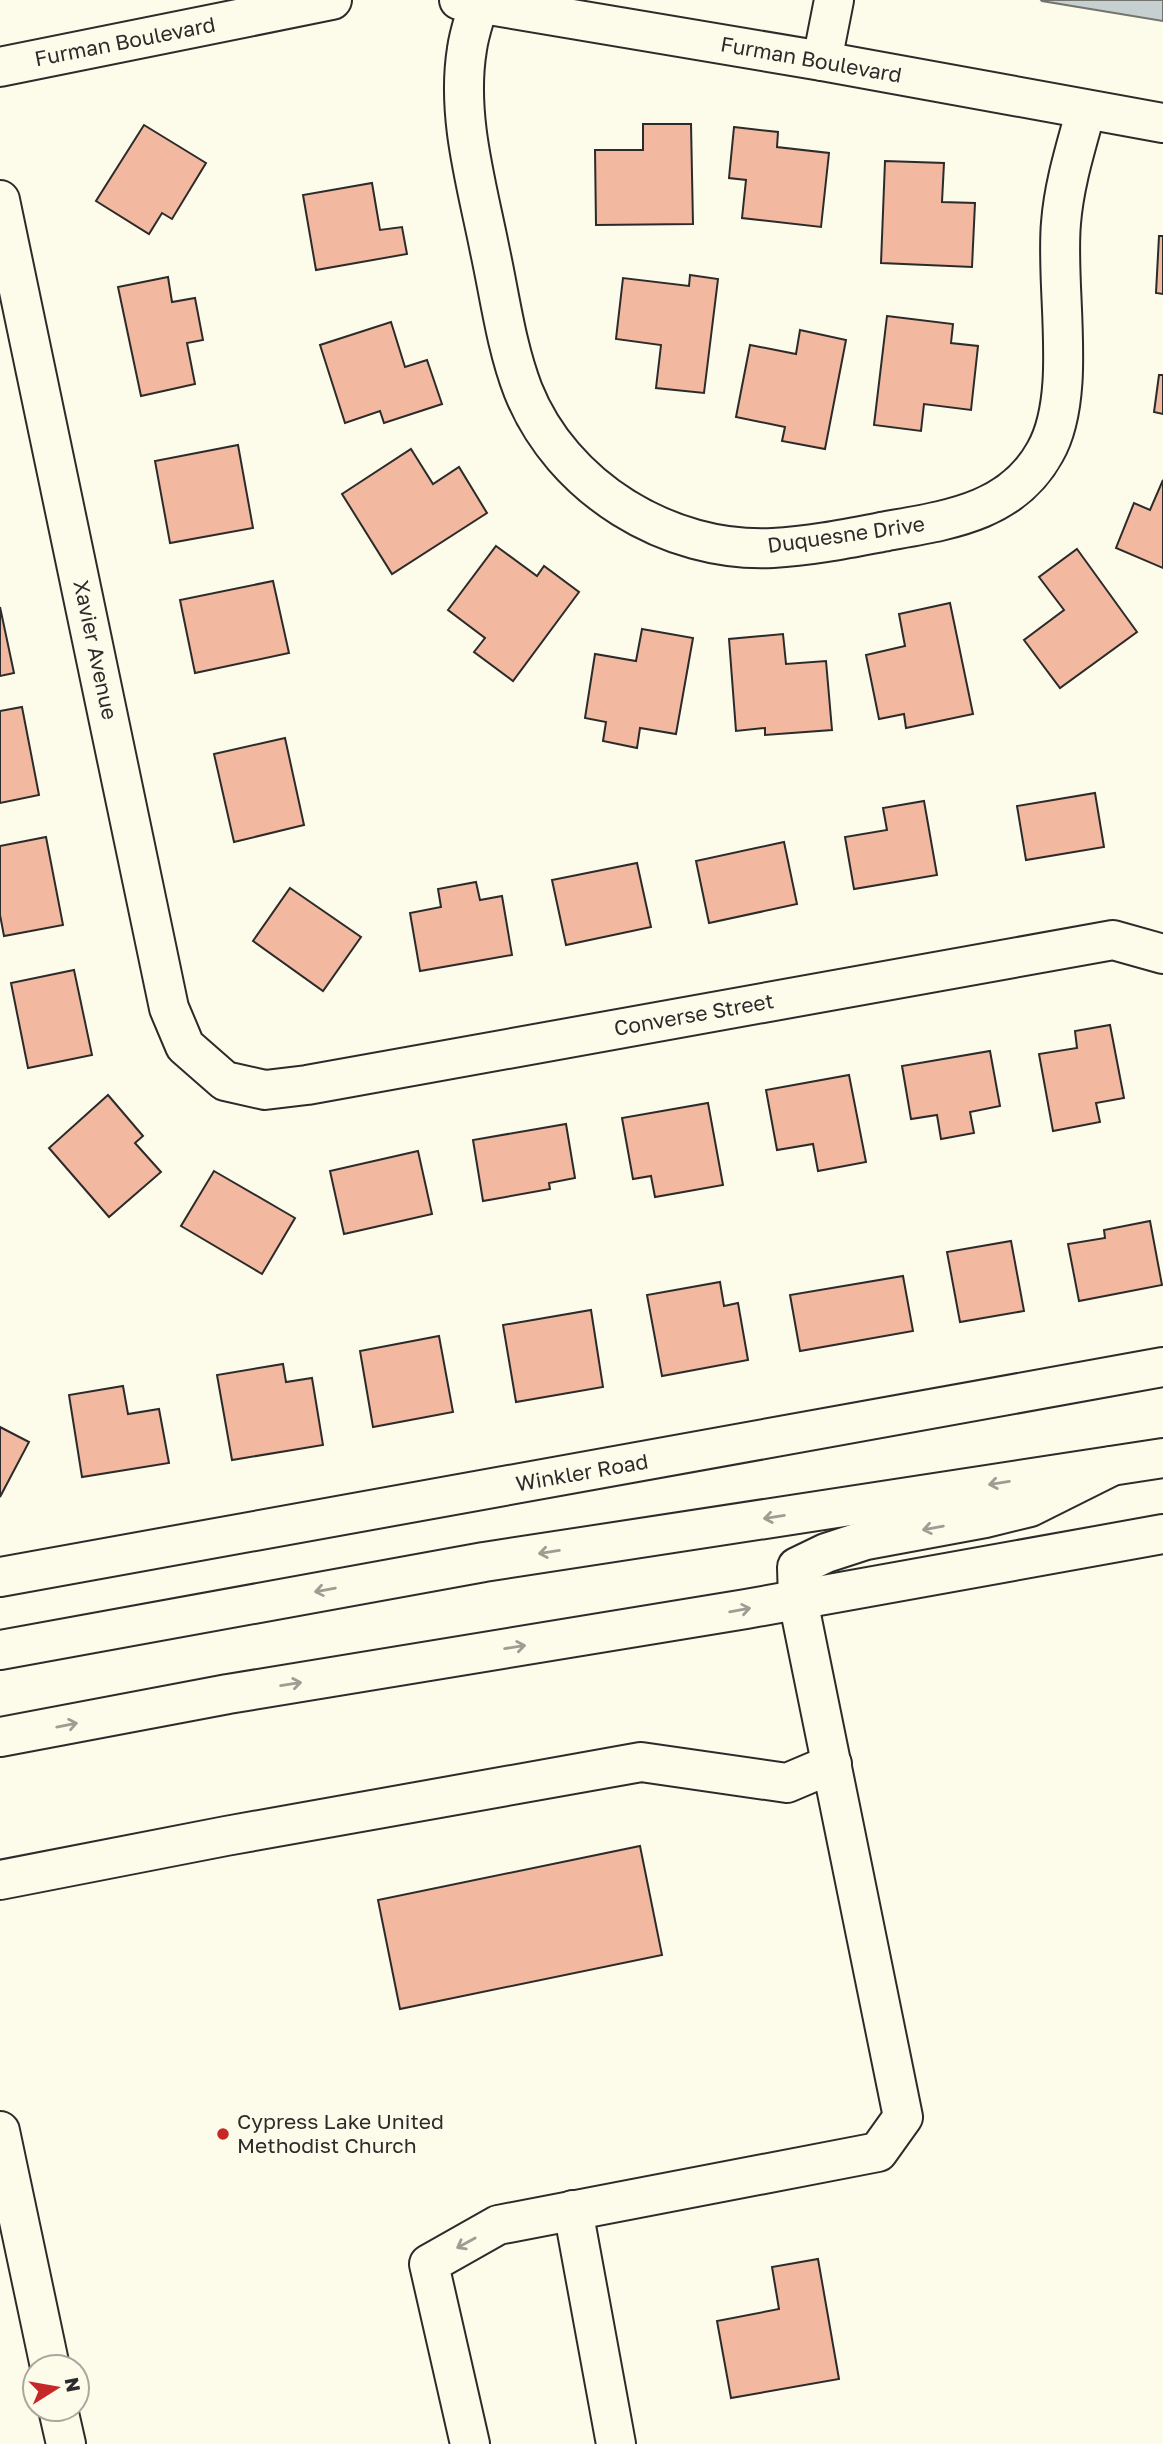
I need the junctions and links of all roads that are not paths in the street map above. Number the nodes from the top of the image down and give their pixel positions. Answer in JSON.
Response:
{"nodes":[{"id":1,"x":332,"y":0,"type":"edge"},
{"id":2,"x":834,"y":0,"type":"edge"},
{"id":3,"x":469,"y":1,"type":"edge"},
{"id":4,"x":822,"y":61,"type":"junction"},
{"id":5,"x":0,"y":66,"type":"edge"},
{"id":6,"x":1086,"y":110,"type":"junction"},
{"id":7,"x":1163,"y":123,"type":"edge"},
{"id":8,"x":0,"y":200,"type":"edge"},
{"id":9,"x":1163,"y":954,"type":"edge"},
{"id":10,"x":225,"y":1081,"type":"joint"},
{"id":11,"x":1163,"y":1367,"type":"edge"},
{"id":12,"x":1163,"y":1458,"type":"edge"},
{"id":13,"x":1112,"y":1466,"type":"junction"},
{"id":14,"x":1163,"y":1534,"type":"edge"},
{"id":15,"x":0,"y":1577,"type":"edge"},
{"id":16,"x":798,"y":1600,"type":"junction"},
{"id":17,"x":0,"y":1650,"type":"edge"},
{"id":18,"x":0,"y":1737,"type":"edge"},
{"id":19,"x":832,"y":1765,"type":"junction"},
{"id":20,"x":0,"y":1880,"type":"edge"},
{"id":21,"x":0,"y":2131,"type":"edge"},
{"id":22,"x":573,"y":2210,"type":"junction"},
{"id":23,"x":47,"y":2353,"type":"edge"},
{"id":24,"x":61,"y":2423,"type":"edge"},
{"id":25,"x":66,"y":2444,"type":"edge"},
{"id":26,"x":470,"y":2444,"type":"edge"},
{"id":27,"x":616,"y":2444,"type":"edge"}],
"edges":[{"from":1,"to":5,"type":"street","name":"Furman Boulevard"},
{"from":2,"to":4,"type":"street"},
{"from":3,"to":4,"type":"street","name":"Furman Boulevard"},
{"from":3,"to":6,"type":"street","name":"Duquesne Drive"},
{"from":4,"to":6,"type":"street","name":"Furman Boulevard"},
{"from":6,"to":7,"type":"street","name":"Furman Boulevard"},
{"from":8,"to":10,"type":"street","name":"Xavier Avenue"},
{"from":9,"to":10,"type":"street","name":"Converse Street"},
{"from":11,"to":15,"type":"street","name":"Winkler Road"},
{"from":12,"to":13,"type":"street"},
{"from":13,"to":16,"type":"street","one_way":true},
{"from":13,"to":17,"type":"street","one_way":true},
{"from":14,"to":16,"type":"street"},
{"from":18,"to":16,"type":"street","one_way":true},
{"from":16,"to":19,"type":"street"},
{"from":19,"to":20,"type":"street"},
{"from":19,"to":22,"type":"street"},
{"from":21,"to":23,"type":"street"},
{"from":22,"to":26,"type":"street","one_way":true},
{"from":22,"to":27,"type":"street"},
{"from":24,"to":25,"type":"street"}]}
